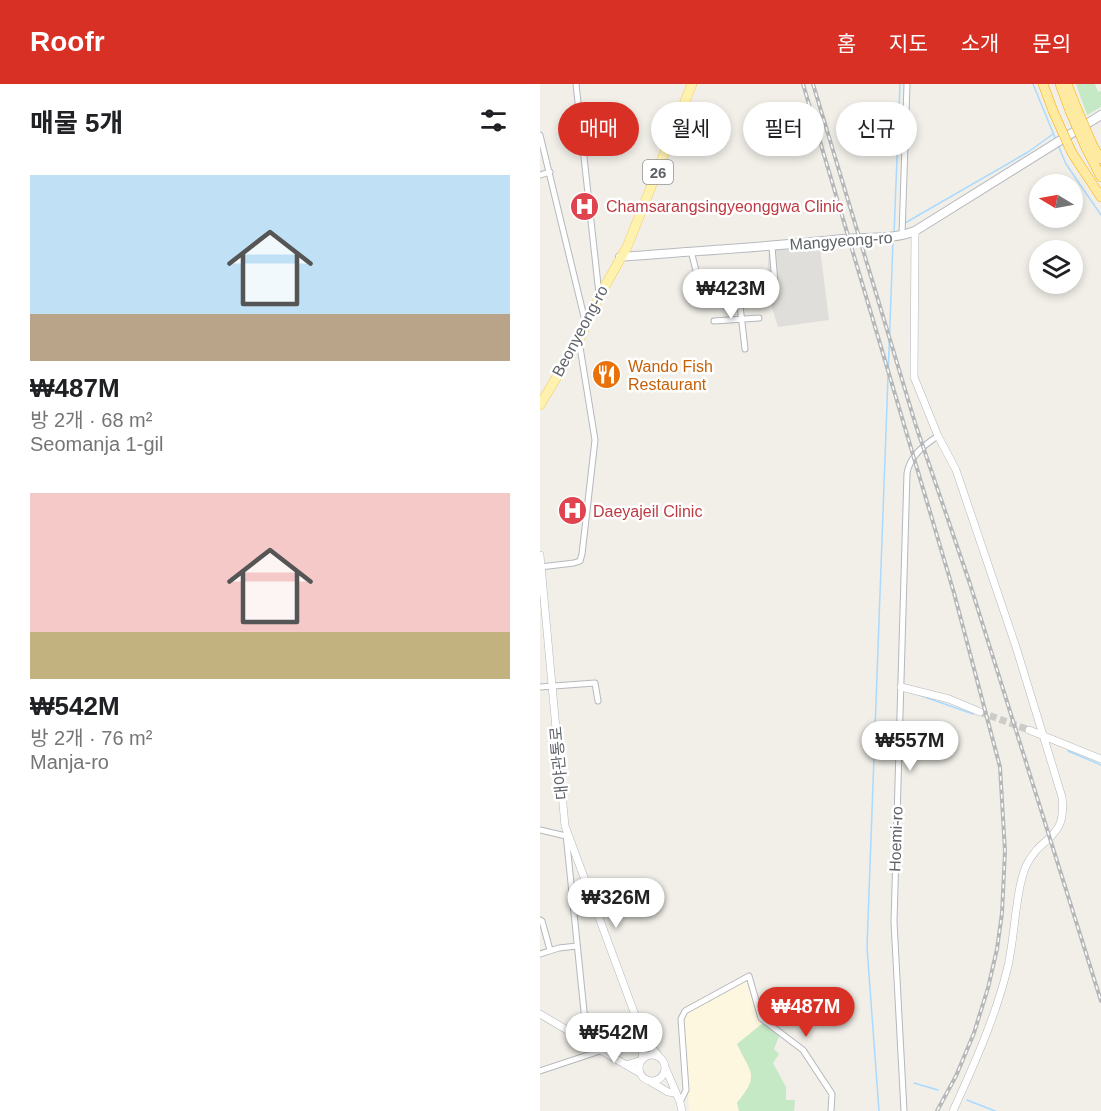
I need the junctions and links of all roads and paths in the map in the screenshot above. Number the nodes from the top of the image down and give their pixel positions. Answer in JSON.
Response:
{"nodes":[{"id":1,"x":576,"y":84,"type":"edge"},
{"id":2,"x":687,"y":84,"type":"edge"},
{"id":3,"x":693,"y":84,"type":"edge"},
{"id":4,"x":907,"y":84,"type":"edge"},
{"id":5,"x":1043,"y":84,"type":"edge"},
{"id":6,"x":1060,"y":84,"type":"edge"},
{"id":7,"x":1067,"y":84,"type":"edge"},
{"id":8,"x":1074,"y":110,"type":"junction"},
{"id":9,"x":1101,"y":115,"type":"edge"},
{"id":10,"x":540,"y":135,"type":"edge"},
{"id":11,"x":1089,"y":147,"type":"junction"},
{"id":12,"x":1101,"y":159,"type":"edge"},
{"id":13,"x":550,"y":172,"type":"junction"},
{"id":14,"x":540,"y":175,"type":"edge"},
{"id":15,"x":1101,"y":177,"type":"edge"},
{"id":16,"x":1101,"y":196,"type":"edge"},
{"id":17,"x":915,"y":231,"type":"junction"},
{"id":18,"x":901,"y":237,"type":"junction"},
{"id":19,"x":771,"y":247,"type":"junction"},
{"id":20,"x":691,"y":251,"type":"junction"},
{"id":21,"x":620,"y":257,"type":"junction"},
{"id":22,"x":738,"y":288,"type":"junction"},
{"id":23,"x":600,"y":295,"type":"junction"},
{"id":24,"x":759,"y":318,"type":"dead end"},
{"id":25,"x":742,"y":319,"type":"junction"},
{"id":26,"x":714,"y":321,"type":"dead end"},
{"id":27,"x":586,"y":327,"type":"junction"},
{"id":28,"x":579,"y":340,"type":"junction"},
{"id":29,"x":745,"y":349,"type":"dead end"},
{"id":30,"x":551,"y":386,"type":"junction"},
{"id":31,"x":540,"y":390,"type":"edge"},
{"id":32,"x":540,"y":405,"type":"edge"},
{"id":33,"x":938,"y":436,"type":"junction"},
{"id":34,"x":540,"y":555,"type":"edge"},
{"id":35,"x":541,"y":567,"type":"edge"},
{"id":36,"x":552,"y":686,"type":"junction"},
{"id":37,"x":540,"y":687,"type":"edge"},
{"id":38,"x":901,"y":687,"type":"junction"},
{"id":39,"x":598,"y":701,"type":"dead end"},
{"id":40,"x":980,"y":712,"type":"tunnel mouth"},
{"id":41,"x":1029,"y":730,"type":"tunnel mouth"},
{"id":42,"x":1043,"y":736,"type":"junction"},
{"id":43,"x":1101,"y":759,"type":"edge"},
{"id":44,"x":565,"y":826,"type":"junction"},
{"id":45,"x":540,"y":830,"type":"edge"},
{"id":46,"x":566,"y":836,"type":"junction"},
{"id":47,"x":540,"y":920,"type":"edge"},
{"id":48,"x":578,"y":946,"type":"junction"},
{"id":49,"x":550,"y":950,"type":"junction"},
{"id":50,"x":540,"y":954,"type":"edge"},
{"id":51,"x":540,"y":1014,"type":"edge"},
{"id":52,"x":644,"y":1040,"type":"junction"},
{"id":53,"x":587,"y":1041,"type":"junction"},
{"id":54,"x":600,"y":1051,"type":"junction"},
{"id":55,"x":660,"y":1057,"type":"junction"},
{"id":56,"x":642,"y":1060,"type":"junction"},
{"id":57,"x":626,"y":1065,"type":"junction"},
{"id":58,"x":666,"y":1069,"type":"junction"},
{"id":59,"x":540,"y":1071,"type":"edge"},
{"id":60,"x":640,"y":1073,"type":"junction"},
{"id":61,"x":651,"y":1082,"type":"junction"},
{"id":62,"x":675,"y":1093,"type":"junction"},
{"id":63,"x":680,"y":1102,"type":"junction"},
{"id":64,"x":681,"y":1111,"type":"edge"},
{"id":65,"x":831,"y":1111,"type":"edge"},
{"id":66,"x":904,"y":1111,"type":"edge"},
{"id":67,"x":953,"y":1111,"type":"edge"}],
"edges":[{"from":1,"to":23,"type":"street"},
{"from":2,"to":21,"type":"main road","name":"Beonyeong-ro","number":"26"},
{"from":3,"to":21,"type":"main road","name":"Beonyeong-ro","number":"26"},
{"from":4,"to":18,"type":"street"},
{"from":5,"to":16,"type":"highway","bridge":true},
{"from":6,"to":8,"type":"highway"},
{"from":7,"to":8,"type":"highway"},
{"from":8,"to":11,"type":"highway","bridge":true},
{"from":9,"to":17,"type":"main road","name":"Mangyeong-ro"},
{"from":10,"to":13,"type":"street"},
{"from":11,"to":12,"type":"highway"},
{"from":11,"to":15,"type":"highway"},
{"from":13,"to":14,"type":"street"},
{"from":13,"to":27,"type":"street"},
{"from":17,"to":18,"type":"main road","name":"Mangyeong-ro"},
{"from":17,"to":33,"type":"street"},
{"from":18,"to":19,"type":"main road","name":"Mangyeong-ro"},
{"from":19,"to":20,"type":"main road","name":"Mangyeong-ro"},
{"from":19,"to":22,"type":"street"},
{"from":20,"to":21,"type":"main road","name":"Mangyeong-ro"},
{"from":20,"to":22,"type":"street"},
{"from":21,"to":23,"type":"main road","name":"Beonyeong-ro","number":"26"},
{"from":22,"to":25,"type":"street"},
{"from":23,"to":27,"type":"main road","name":"Beonyeong-ro","number":"26"},
{"from":24,"to":25,"type":"street"},
{"from":25,"to":26,"type":"street"},
{"from":25,"to":29,"type":"street"},
{"from":27,"to":28,"type":"main road","name":"Beonyeong-ro","number":"26"},
{"from":28,"to":30,"type":"main road","name":"Beonyeong-ro","number":"26"},
{"from":28,"to":35,"type":"street"},
{"from":30,"to":31,"type":"main road"},
{"from":30,"to":32,"type":"main road","name":"Beonyeong-ro","number":"26"},
{"from":33,"to":38,"type":"street","name":"Hoemi-ro"},
{"from":33,"to":42,"type":"street"},
{"from":34,"to":35,"type":"street","name":"대야관통로"},
{"from":35,"to":36,"type":"street","name":"대야관통로"},
{"from":36,"to":37,"type":"street"},
{"from":36,"to":39,"type":"street"},
{"from":36,"to":44,"type":"street","name":"대야관통로"},
{"from":38,"to":40,"type":"street"},
{"from":38,"to":66,"type":"street","name":"Hoemi-ro"},
{"from":41,"to":42,"type":"street"},
{"from":42,"to":43,"type":"street"},
{"from":42,"to":67,"type":"street"},
{"from":44,"to":46,"type":"street"},
{"from":44,"to":52,"type":"street","name":"대야관통로"},
{"from":45,"to":46,"type":"street"},
{"from":46,"to":48,"type":"street"},
{"from":47,"to":49,"type":"street"},
{"from":48,"to":49,"type":"street"},
{"from":48,"to":53,"type":"street"},
{"from":49,"to":50,"type":"street"},
{"from":51,"to":53,"type":"street"},
{"from":52,"to":55,"type":"street"},
{"from":52,"to":56,"type":"street"},
{"from":53,"to":54,"type":"street"},
{"from":54,"to":57,"type":"street"},
{"from":54,"to":59,"type":"street"},
{"from":55,"to":56,"type":"street"},
{"from":55,"to":58,"type":"street"},
{"from":56,"to":57,"type":"street"},
{"from":56,"to":60,"type":"street"},
{"from":57,"to":60,"type":"street"},
{"from":58,"to":61,"type":"street"},
{"from":58,"to":62,"type":"street"},
{"from":60,"to":61,"type":"street"},
{"from":61,"to":62,"type":"street"},
{"from":62,"to":63,"type":"street"},
{"from":63,"to":64,"type":"street"},
{"from":63,"to":65,"type":"street"}]}
